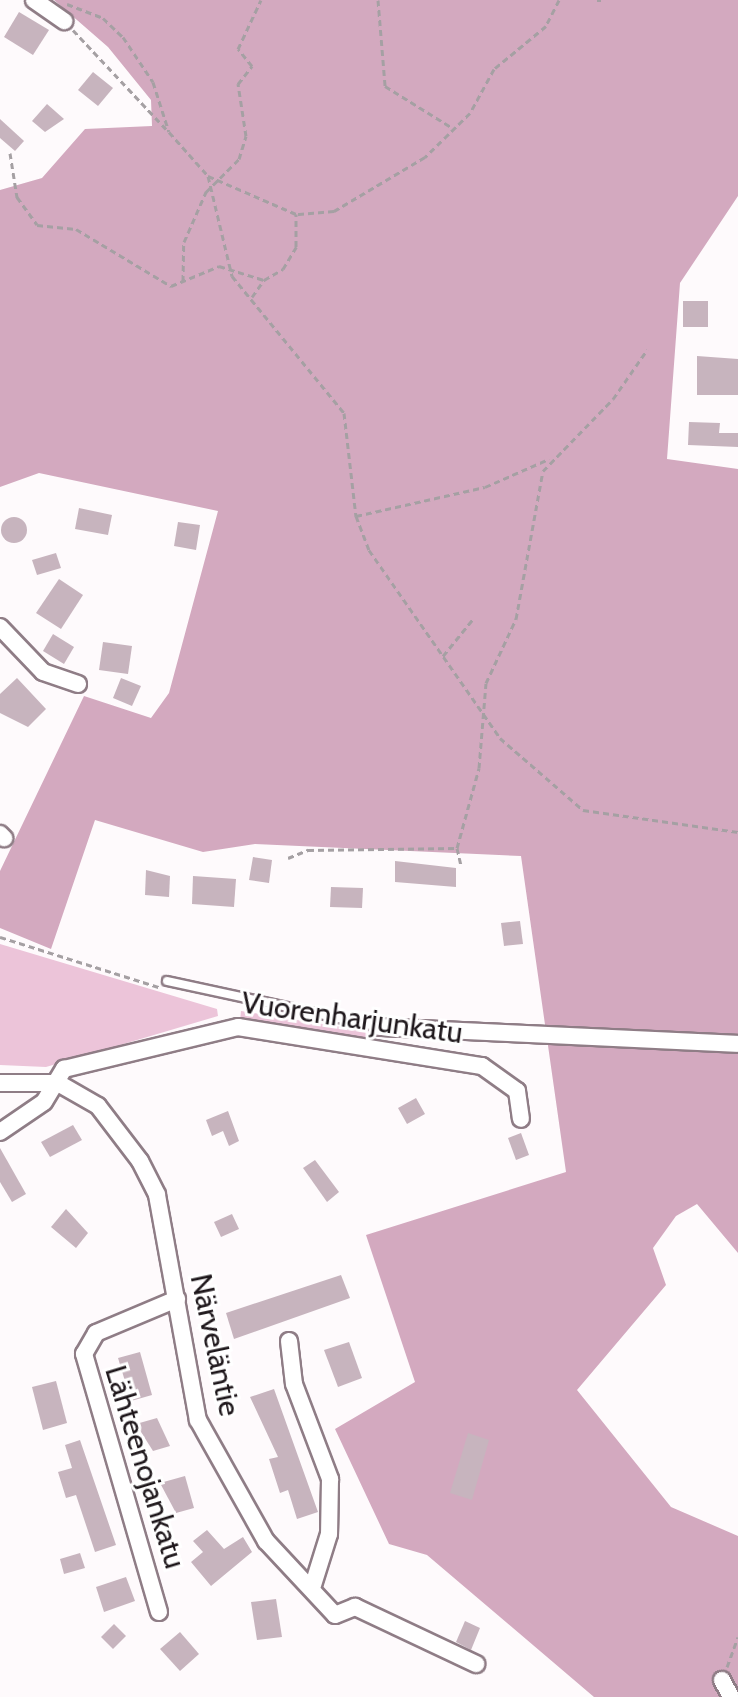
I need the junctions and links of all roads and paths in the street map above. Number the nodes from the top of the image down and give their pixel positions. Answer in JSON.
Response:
{"nodes":[{"id":1,"x":261,"y":0,"type":"edge"},
{"id":2,"x":378,"y":0,"type":"edge"},
{"id":3,"x":559,"y":0,"type":"edge"},
{"id":4,"x":36,"y":1,"type":"edge"},
{"id":5,"x":64,"y":21,"type":"joint"},
{"id":6,"x":454,"y":129,"type":"junction"},
{"id":7,"x":169,"y":132,"type":"junction"},
{"id":8,"x":10,"y":153,"type":"dead end"},
{"id":9,"x":208,"y":176,"type":"junction"},
{"id":10,"x":215,"y":180,"type":"junction"},
{"id":11,"x":210,"y":185,"type":"junction"},
{"id":12,"x":296,"y":214,"type":"junction"},
{"id":13,"x":232,"y":276,"type":"junction"},
{"id":14,"x":264,"y":280,"type":"junction"},
{"id":15,"x":183,"y":281,"type":"junction"},
{"id":16,"x":252,"y":297,"type":"junction"},
{"id":17,"x":647,"y":350,"type":"dead end"},
{"id":18,"x":549,"y":459,"type":"junction"},
{"id":19,"x":356,"y":516,"type":"junction"},
{"id":20,"x":473,"y":619,"type":"dead end"},
{"id":21,"x":0,"y":627,"type":"edge"},
{"id":22,"x":443,"y":656,"type":"junction"},
{"id":23,"x":78,"y":684,"type":"dead end"},
{"id":24,"x":483,"y":716,"type":"junction"},
{"id":25,"x":738,"y":832,"type":"edge"},
{"id":26,"x":457,"y":848,"type":"junction"},
{"id":27,"x":288,"y":858,"type":"dead end"},
{"id":28,"x":461,"y":865,"type":"dead end"},
{"id":29,"x":167,"y":981,"type":"dead end"},
{"id":30,"x":379,"y":1027,"type":"joint"},
{"id":31,"x":738,"y":1044,"type":"edge"},
{"id":32,"x":0,"y":1083,"type":"edge"},
{"id":33,"x":58,"y":1083,"type":"junction"},
{"id":34,"x":521,"y":1119,"type":"dead end"},
{"id":35,"x":0,"y":1132,"type":"edge"},
{"id":36,"x":177,"y":1299,"type":"junction"},
{"id":37,"x":289,"y":1341,"type":"dead end"},
{"id":38,"x":313,"y":1585,"type":"junction"},
{"id":39,"x":159,"y":1612,"type":"dead end"},
{"id":40,"x":738,"y":1637,"type":"edge"},
{"id":41,"x":476,"y":1664,"type":"dead end"},
{"id":42,"x":722,"y":1680,"type":"joint"},
{"id":43,"x":731,"y":1697,"type":"edge"}],
"edges":[{"from":1,"to":10,"type":"path"},
{"from":2,"to":6,"type":"path"},
{"from":3,"to":6,"type":"path"},
{"from":4,"to":5,"type":"street"},
{"from":4,"to":7,"type":"path"},
{"from":5,"to":7,"type":"path"},
{"from":6,"to":12,"type":"path"},
{"from":7,"to":9,"type":"path"},
{"from":8,"to":15,"type":"path"},
{"from":9,"to":10,"type":"path"},
{"from":9,"to":11,"type":"path"},
{"from":10,"to":11,"type":"path"},
{"from":10,"to":12,"type":"path"},
{"from":11,"to":13,"type":"path"},
{"from":11,"to":15,"type":"path"},
{"from":12,"to":14,"type":"path"},
{"from":13,"to":14,"type":"path"},
{"from":13,"to":15,"type":"path"},
{"from":13,"to":16,"type":"path"},
{"from":14,"to":16,"type":"path"},
{"from":16,"to":19,"type":"path"},
{"from":17,"to":18,"type":"path"},
{"from":18,"to":19,"type":"path"},
{"from":18,"to":24,"type":"path"},
{"from":19,"to":22,"type":"path"},
{"from":20,"to":22,"type":"path"},
{"from":21,"to":23,"type":"street"},
{"from":22,"to":24,"type":"path"},
{"from":24,"to":25,"type":"path"},
{"from":24,"to":26,"type":"path"},
{"from":26,"to":27,"type":"path"},
{"from":26,"to":28,"type":"path"},
{"from":29,"to":30,"type":"lane"},
{"from":30,"to":31,"type":"street"},
{"from":32,"to":33,"type":"street","name":"Närveläntie"},
{"from":33,"to":34,"type":"street","name":"Vuorenharjunkatu"},
{"from":33,"to":35,"type":"street"},
{"from":33,"to":36,"type":"street","name":"Närveläntie"},
{"from":36,"to":38,"type":"street","name":"Närveläntie"},
{"from":36,"to":39,"type":"street","name":"Lähteenojankatu"},
{"from":37,"to":38,"type":"street"},
{"from":38,"to":41,"type":"street","name":"Närveläntie"},
{"from":40,"to":42,"type":"path"},
{"from":42,"to":43,"type":"street"}]}
